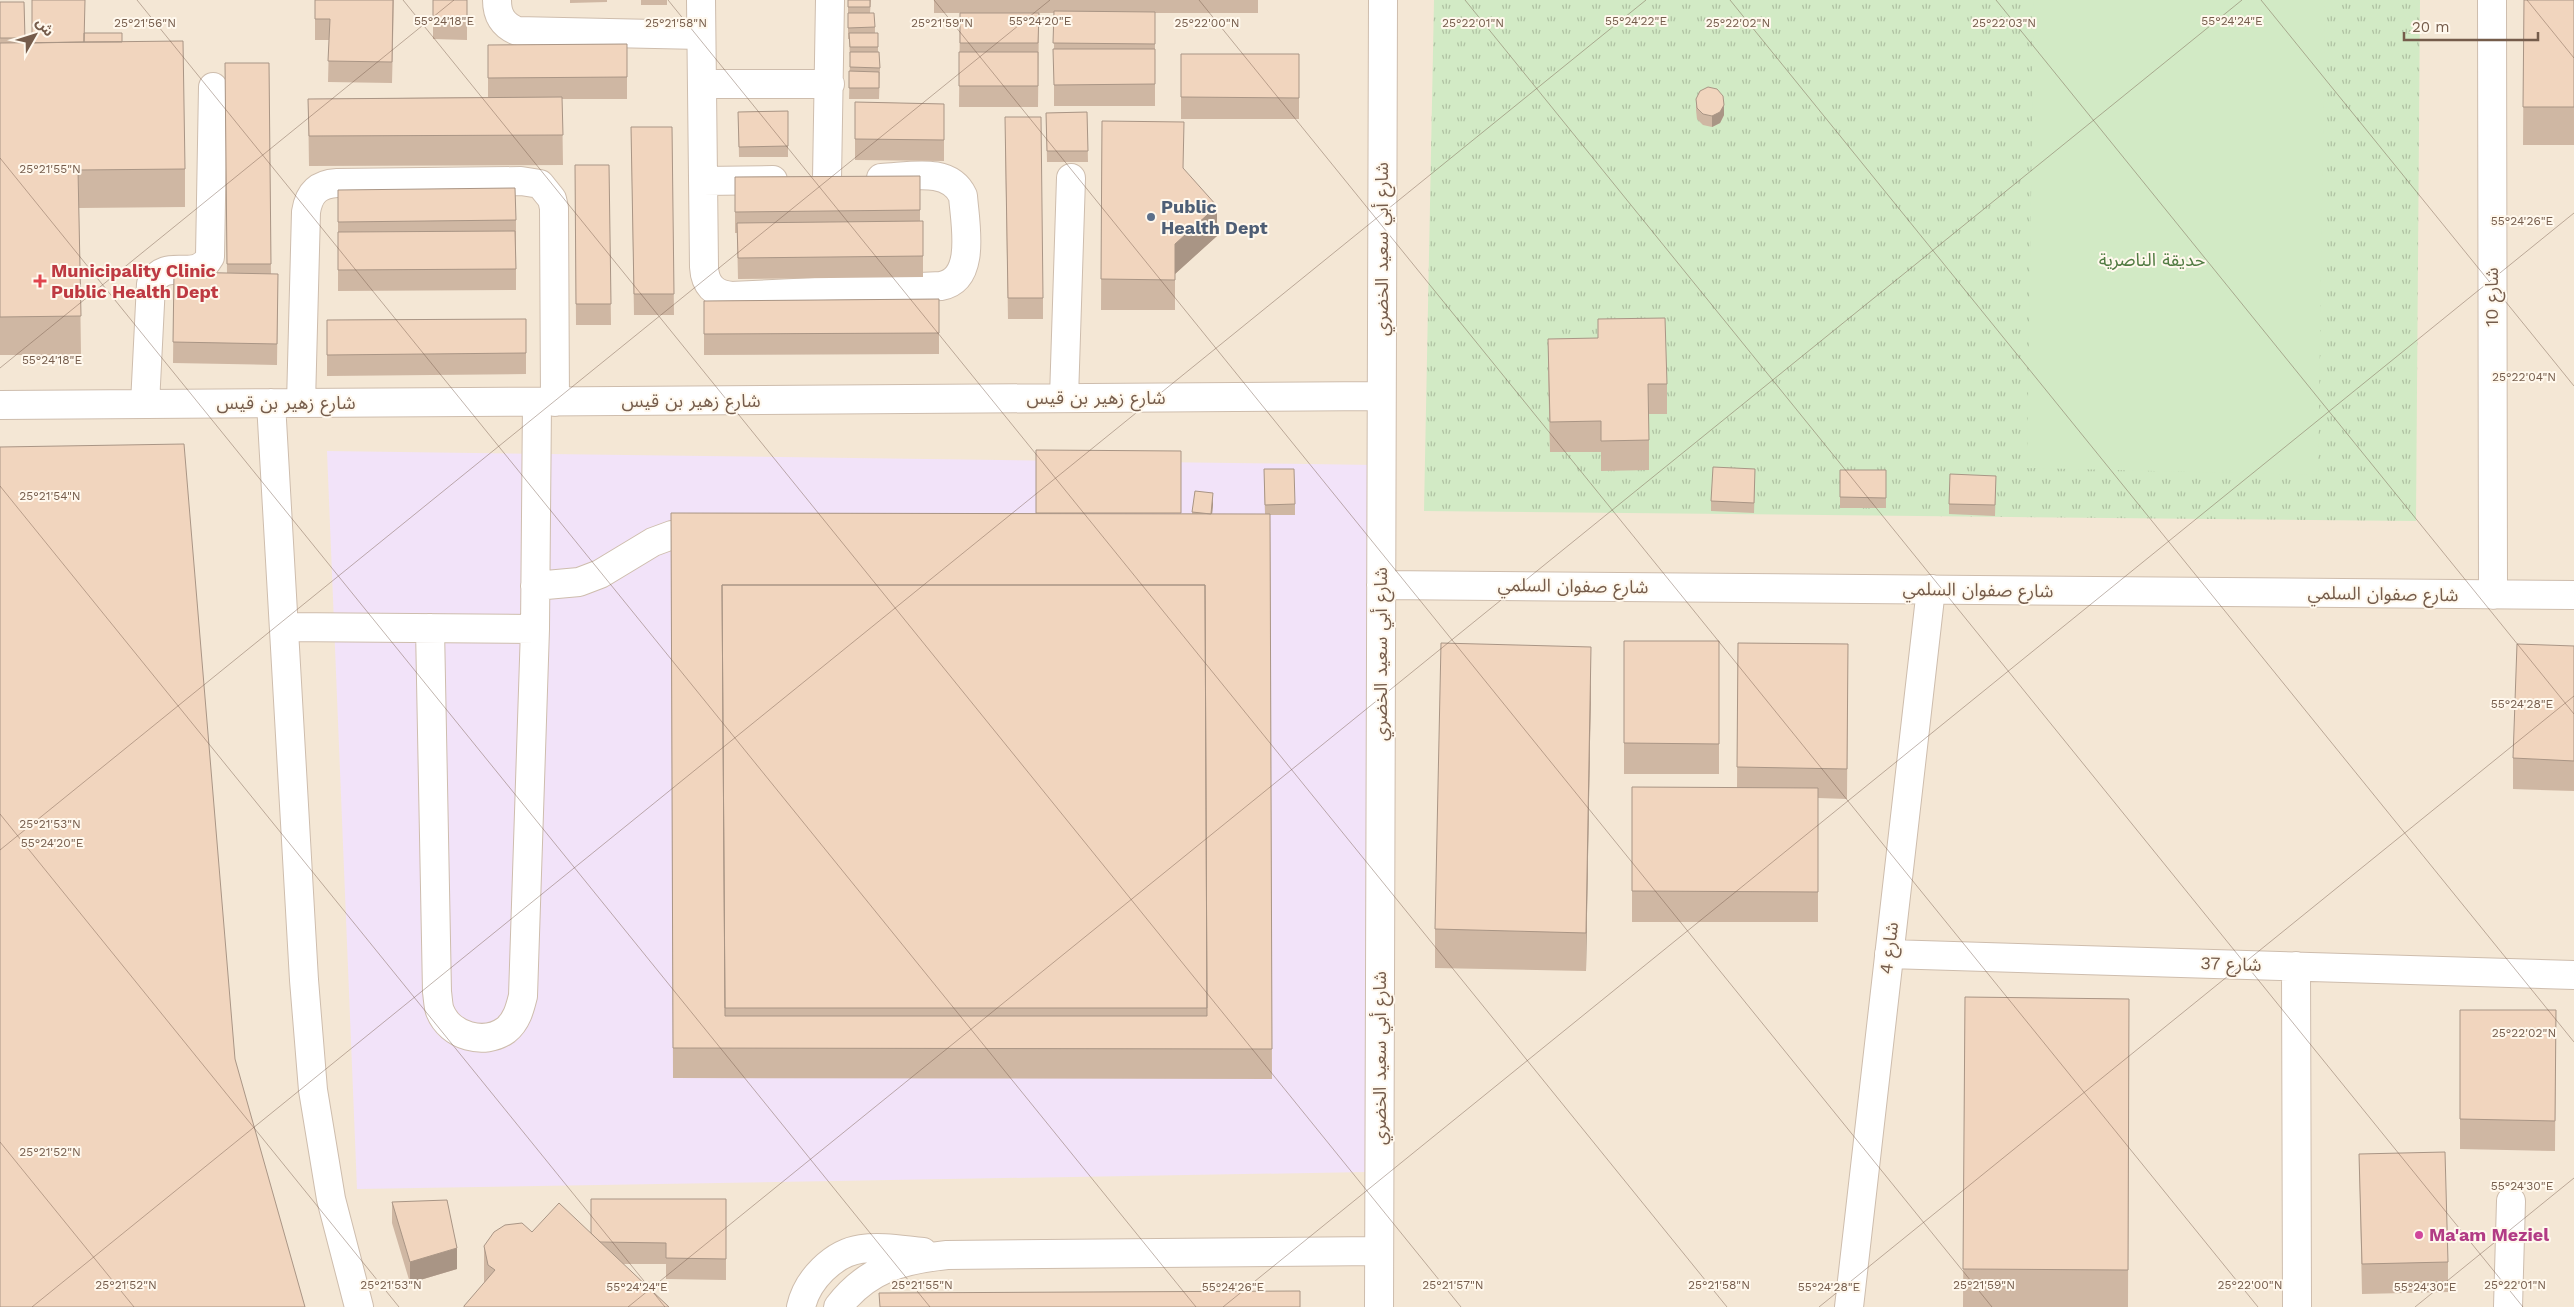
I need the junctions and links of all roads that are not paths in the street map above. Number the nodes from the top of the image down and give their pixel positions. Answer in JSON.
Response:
{"nodes":[{"id":1,"x":497,"y":0,"type":"edge"},
{"id":2,"x":701,"y":0,"type":"edge"},
{"id":3,"x":830,"y":0,"type":"edge"},
{"id":4,"x":1382,"y":0,"type":"edge"},
{"id":5,"x":2492,"y":0,"type":"edge"},
{"id":6,"x":701,"y":35,"type":"junction"},
{"id":7,"x":702,"y":84,"type":"junction"},
{"id":8,"x":830,"y":84,"type":"junction"},
{"id":9,"x":213,"y":88,"type":"dead end"},
{"id":10,"x":1071,"y":178,"type":"dead end"},
{"id":11,"x":827,"y":179,"type":"junction"},
{"id":12,"x":703,"y":181,"type":"junction"},
{"id":13,"x":1381,"y":396,"type":"junction"},
{"id":14,"x":1064,"y":398,"type":"junction"},
{"id":15,"x":546,"y":402,"type":"junction"},
{"id":16,"x":301,"y":403,"type":"junction"},
{"id":17,"x":145,"y":404,"type":"junction"},
{"id":18,"x":271,"y":404,"type":"junction"},
{"id":19,"x":0,"y":405,"type":"edge"},
{"id":20,"x":732,"y":532,"type":"edge"},
{"id":21,"x":1382,"y":585,"type":"junction"},
{"id":22,"x":535,"y":586,"type":"junction"},
{"id":23,"x":1931,"y":590,"type":"junction"},
{"id":24,"x":2493,"y":595,"type":"junction"},
{"id":25,"x":2574,"y":596,"type":"edge"},
{"id":26,"x":284,"y":627,"type":"junction"},
{"id":27,"x":430,"y":628,"type":"junction"},
{"id":28,"x":535,"y":629,"type":"junction"},
{"id":29,"x":1889,"y":954,"type":"junction"},
{"id":30,"x":2296,"y":966,"type":"junction"},
{"id":31,"x":2574,"y":975,"type":"edge"},
{"id":32,"x":2511,"y":1201,"type":"dead end"},
{"id":33,"x":1379,"y":1251,"type":"junction"},
{"id":34,"x":947,"y":1255,"type":"junction"},
{"id":35,"x":359,"y":1307,"type":"edge"},
{"id":36,"x":801,"y":1307,"type":"edge"},
{"id":37,"x":838,"y":1307,"type":"edge"},
{"id":38,"x":1379,"y":1307,"type":"edge"},
{"id":39,"x":1849,"y":1307,"type":"edge"},
{"id":40,"x":2297,"y":1307,"type":"edge"},
{"id":41,"x":2508,"y":1307,"type":"edge"}],
"edges":[{"from":1,"to":6,"type":"street"},
{"from":2,"to":6,"type":"street"},
{"from":3,"to":8,"type":"street"},
{"from":4,"to":13,"type":"street","name":"شارع أبي سعيد الخضري"},
{"from":5,"to":24,"type":"street","name":"شارع 10"},
{"from":6,"to":7,"type":"street"},
{"from":7,"to":8,"type":"street"},
{"from":7,"to":12,"type":"street"},
{"from":8,"to":11,"type":"street"},
{"from":9,"to":17,"type":"street"},
{"from":10,"to":14,"type":"street"},
{"from":11,"to":12,"type":"street"},
{"from":11,"to":12,"type":"street"},
{"from":13,"to":14,"type":"street","name":"شارع زهير بن قيس"},
{"from":13,"to":21,"type":"street","name":"شارع أبي سعيد الخضري"},
{"from":14,"to":15,"type":"street","name":"شارع زهير بن قيس"},
{"from":15,"to":16,"type":"street","name":"شارع زهير بن قيس"},
{"from":15,"to":16,"type":"street"},
{"from":15,"to":22,"type":"street"},
{"from":16,"to":18,"type":"street","name":"شارع زهير بن قيس"},
{"from":17,"to":18,"type":"street","name":"شارع زهير بن قيس"},
{"from":17,"to":19,"type":"street","name":"شارع زهير بن قيس"},
{"from":18,"to":26,"type":"street"},
{"from":20,"to":22,"type":"street"},
{"from":21,"to":23,"type":"street","name":"شارع صفوان السلمي"},
{"from":21,"to":33,"type":"street","name":"شارع أبي سعيد الخضري"},
{"from":22,"to":28,"type":"street"},
{"from":23,"to":24,"type":"street","name":"شارع صفوان السلمي"},
{"from":23,"to":29,"type":"street","name":"شارع 4"},
{"from":24,"to":25,"type":"street","name":"شارع صفوان السلمي"},
{"from":26,"to":27,"type":"street"},
{"from":26,"to":35,"type":"street"},
{"from":27,"to":28,"type":"street"},
{"from":27,"to":28,"type":"street"},
{"from":29,"to":30,"type":"street","name":"شارع 37"},
{"from":29,"to":39,"type":"street","name":"شارع 4"},
{"from":30,"to":31,"type":"street","name":"شارع 37"},
{"from":30,"to":40,"type":"street"},
{"from":32,"to":41,"type":"street"},
{"from":33,"to":34,"type":"street"},
{"from":33,"to":38,"type":"street","name":"شارع أبي سعيد الخضري"},
{"from":34,"to":36,"type":"street"},
{"from":34,"to":37,"type":"street"}]}
